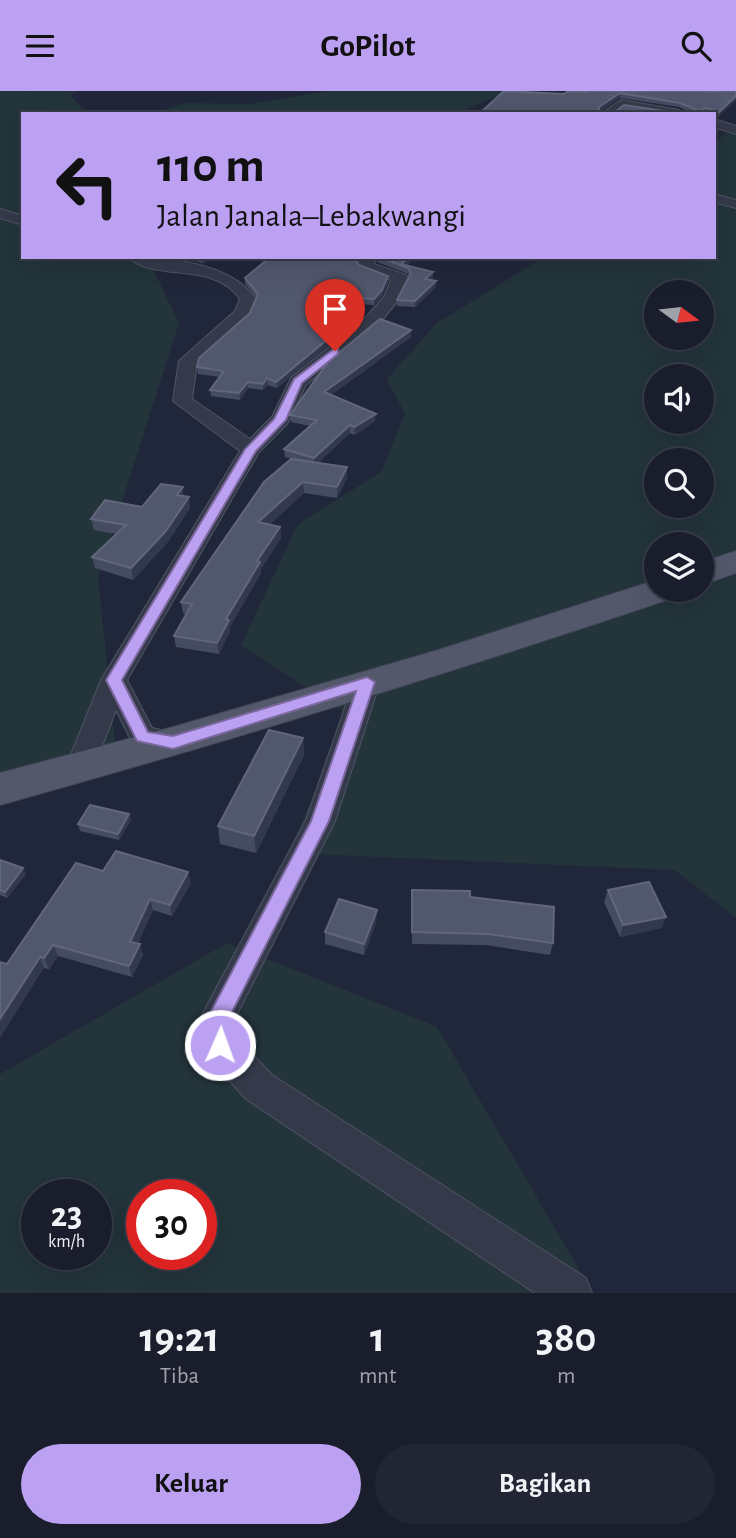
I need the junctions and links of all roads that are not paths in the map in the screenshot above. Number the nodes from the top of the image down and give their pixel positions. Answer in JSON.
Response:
{"nodes":[{"id":1,"x":609,"y":112,"type":"edge"},
{"id":2,"x":669,"y":112,"type":"edge"},
{"id":3,"x":716,"y":124,"type":"edge"},
{"id":4,"x":736,"y":129,"type":"edge"},
{"id":5,"x":716,"y":199,"type":"edge"},
{"id":6,"x":736,"y":204,"type":"edge"},
{"id":7,"x":0,"y":212,"type":"edge"},
{"id":8,"x":21,"y":220,"type":"edge"},
{"id":9,"x":144,"y":259,"type":"edge"},
{"id":10,"x":224,"y":259,"type":"dead end"},
{"id":11,"x":368,"y":259,"type":"edge"},
{"id":12,"x":206,"y":272,"type":"junction"},
{"id":13,"x":251,"y":449,"type":"junction"},
{"id":14,"x":736,"y":561,"type":"edge"},
{"id":15,"x":714,"y":569,"type":"edge"},
{"id":16,"x":644,"y":596,"type":"edge"},
{"id":17,"x":114,"y":680,"type":"junction"},
{"id":18,"x":367,"y":682,"type":"junction"},
{"id":19,"x":173,"y":742,"type":"junction"},
{"id":20,"x":80,"y":767,"type":"junction"},
{"id":21,"x":0,"y":789,"type":"edge"},
{"id":22,"x":571,"y":1293,"type":"edge"}],
"edges":[{"from":1,"to":2,"type":"street"},
{"from":3,"to":4,"type":"street"},
{"from":5,"to":6,"type":"street"},
{"from":7,"to":8,"type":"street"},
{"from":9,"to":12,"type":"street"},
{"from":10,"to":12,"type":"street"},
{"from":11,"to":13,"type":"street"},
{"from":12,"to":13,"type":"street"},
{"from":13,"to":17,"type":"street"},
{"from":14,"to":15,"type":"main road"},
{"from":16,"to":18,"type":"main road"},
{"from":17,"to":19,"type":"street"},
{"from":17,"to":20,"type":"street"},
{"from":18,"to":19,"type":"main road"},
{"from":18,"to":22,"type":"street"},
{"from":19,"to":20,"type":"main road"},
{"from":20,"to":21,"type":"main road"}]}
